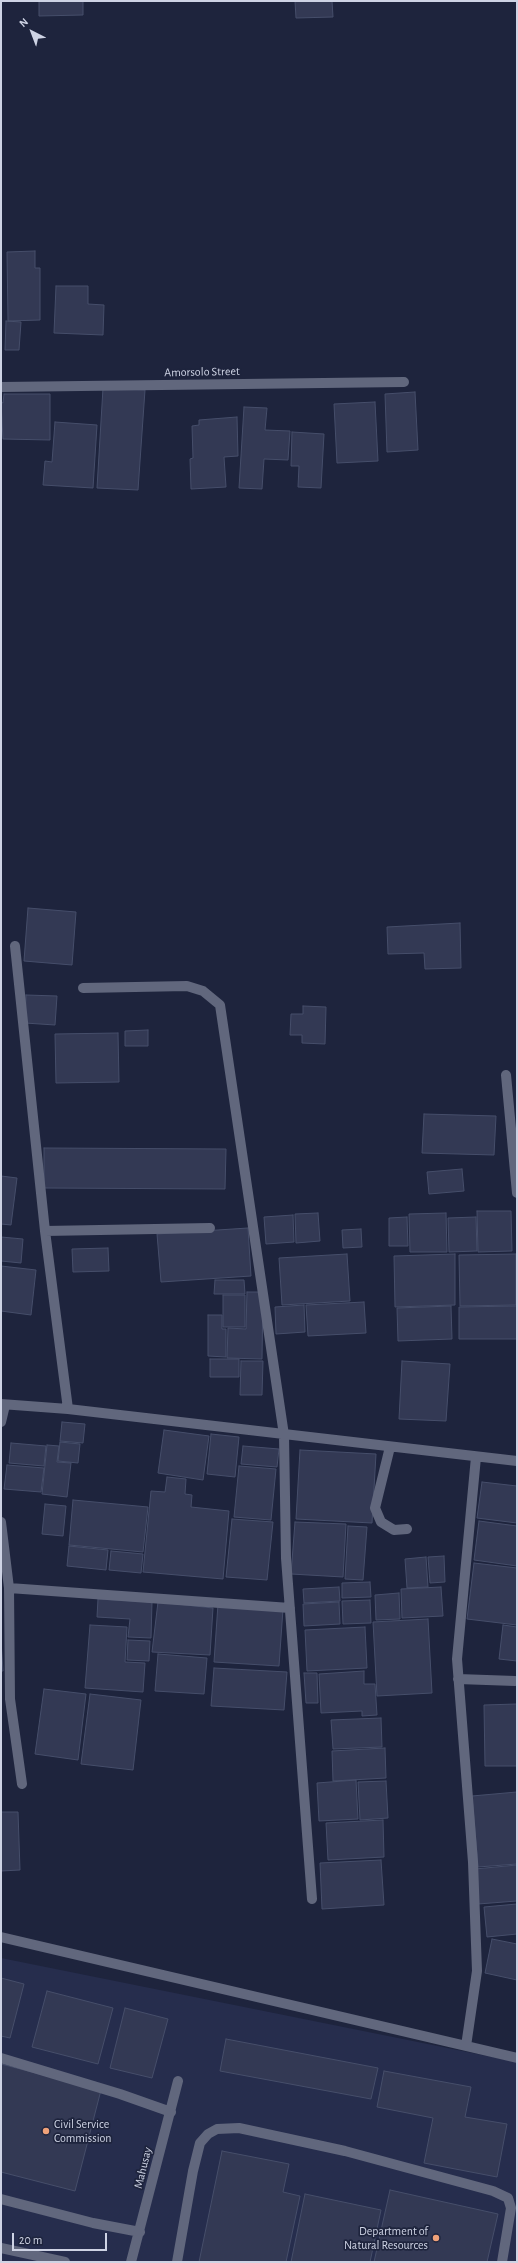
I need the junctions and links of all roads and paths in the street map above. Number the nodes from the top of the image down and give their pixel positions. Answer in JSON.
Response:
{"nodes":[{"id":1,"x":404,"y":382,"type":"dead end"},
{"id":2,"x":1,"y":387,"type":"edge"},
{"id":3,"x":15,"y":946,"type":"dead end"},
{"id":4,"x":83,"y":988,"type":"dead end"},
{"id":5,"x":506,"y":1075,"type":"dead end"},
{"id":6,"x":517,"y":1193,"type":"edge"},
{"id":7,"x":210,"y":1228,"type":"dead end"},
{"id":8,"x":45,"y":1231,"type":"junction"},
{"id":9,"x":3,"y":1405,"type":"edge"},
{"id":10,"x":68,"y":1409,"type":"junction"},
{"id":11,"x":1,"y":1422,"type":"edge"},
{"id":12,"x":284,"y":1435,"type":"junction"},
{"id":13,"x":390,"y":1447,"type":"junction"},
{"id":14,"x":476,"y":1457,"type":"junction"},
{"id":15,"x":517,"y":1461,"type":"edge"},
{"id":16,"x":1,"y":1522,"type":"edge"},
{"id":17,"x":407,"y":1529,"type":"dead end"},
{"id":18,"x":9,"y":1588,"type":"junction"},
{"id":19,"x":290,"y":1608,"type":"junction"},
{"id":20,"x":458,"y":1678,"type":"junction"},
{"id":21,"x":516,"y":1681,"type":"dead end"},
{"id":22,"x":22,"y":1784,"type":"dead end"},
{"id":23,"x":312,"y":1899,"type":"dead end"},
{"id":24,"x":1,"y":1936,"type":"edge"},
{"id":25,"x":466,"y":2046,"type":"junction"},
{"id":26,"x":1,"y":2058,"type":"edge"},
{"id":27,"x":517,"y":2058,"type":"edge"},
{"id":28,"x":178,"y":2080,"type":"dead end"},
{"id":29,"x":171,"y":2112,"type":"junction"},
{"id":30,"x":1,"y":2199,"type":"edge"},
{"id":31,"x":140,"y":2232,"type":"junction"},
{"id":32,"x":1,"y":2248,"type":"edge"},
{"id":33,"x":66,"y":2262,"type":"edge"},
{"id":34,"x":132,"y":2262,"type":"edge"},
{"id":35,"x":178,"y":2262,"type":"edge"},
{"id":36,"x":502,"y":2262,"type":"edge"}],
"edges":[{"from":1,"to":2,"type":"street","name":"Amorsolo Street"},
{"from":3,"to":8,"type":"street"},
{"from":4,"to":12,"type":"street"},
{"from":5,"to":6,"type":"street"},
{"from":7,"to":8,"type":"street"},
{"from":8,"to":10,"type":"street"},
{"from":9,"to":10,"type":"street"},
{"from":9,"to":11,"type":"street"},
{"from":10,"to":12,"type":"street"},
{"from":12,"to":13,"type":"street"},
{"from":12,"to":19,"type":"street"},
{"from":13,"to":14,"type":"street"},
{"from":13,"to":17,"type":"street"},
{"from":14,"to":15,"type":"street"},
{"from":14,"to":20,"type":"street"},
{"from":16,"to":18,"type":"street"},
{"from":18,"to":19,"type":"street"},
{"from":18,"to":22,"type":"street"},
{"from":19,"to":23,"type":"street"},
{"from":20,"to":21,"type":"street"},
{"from":20,"to":25,"type":"street"},
{"from":24,"to":25,"type":"street"},
{"from":25,"to":27,"type":"street"},
{"from":26,"to":29,"type":"street"},
{"from":28,"to":29,"type":"street","name":"Mahusay"},
{"from":29,"to":31,"type":"street","name":"Mahusay"},
{"from":30,"to":31,"type":"street"},
{"from":31,"to":34,"type":"street","name":"Mahusay"},
{"from":32,"to":33,"type":"street"},
{"from":35,"to":36,"type":"street"}]}
